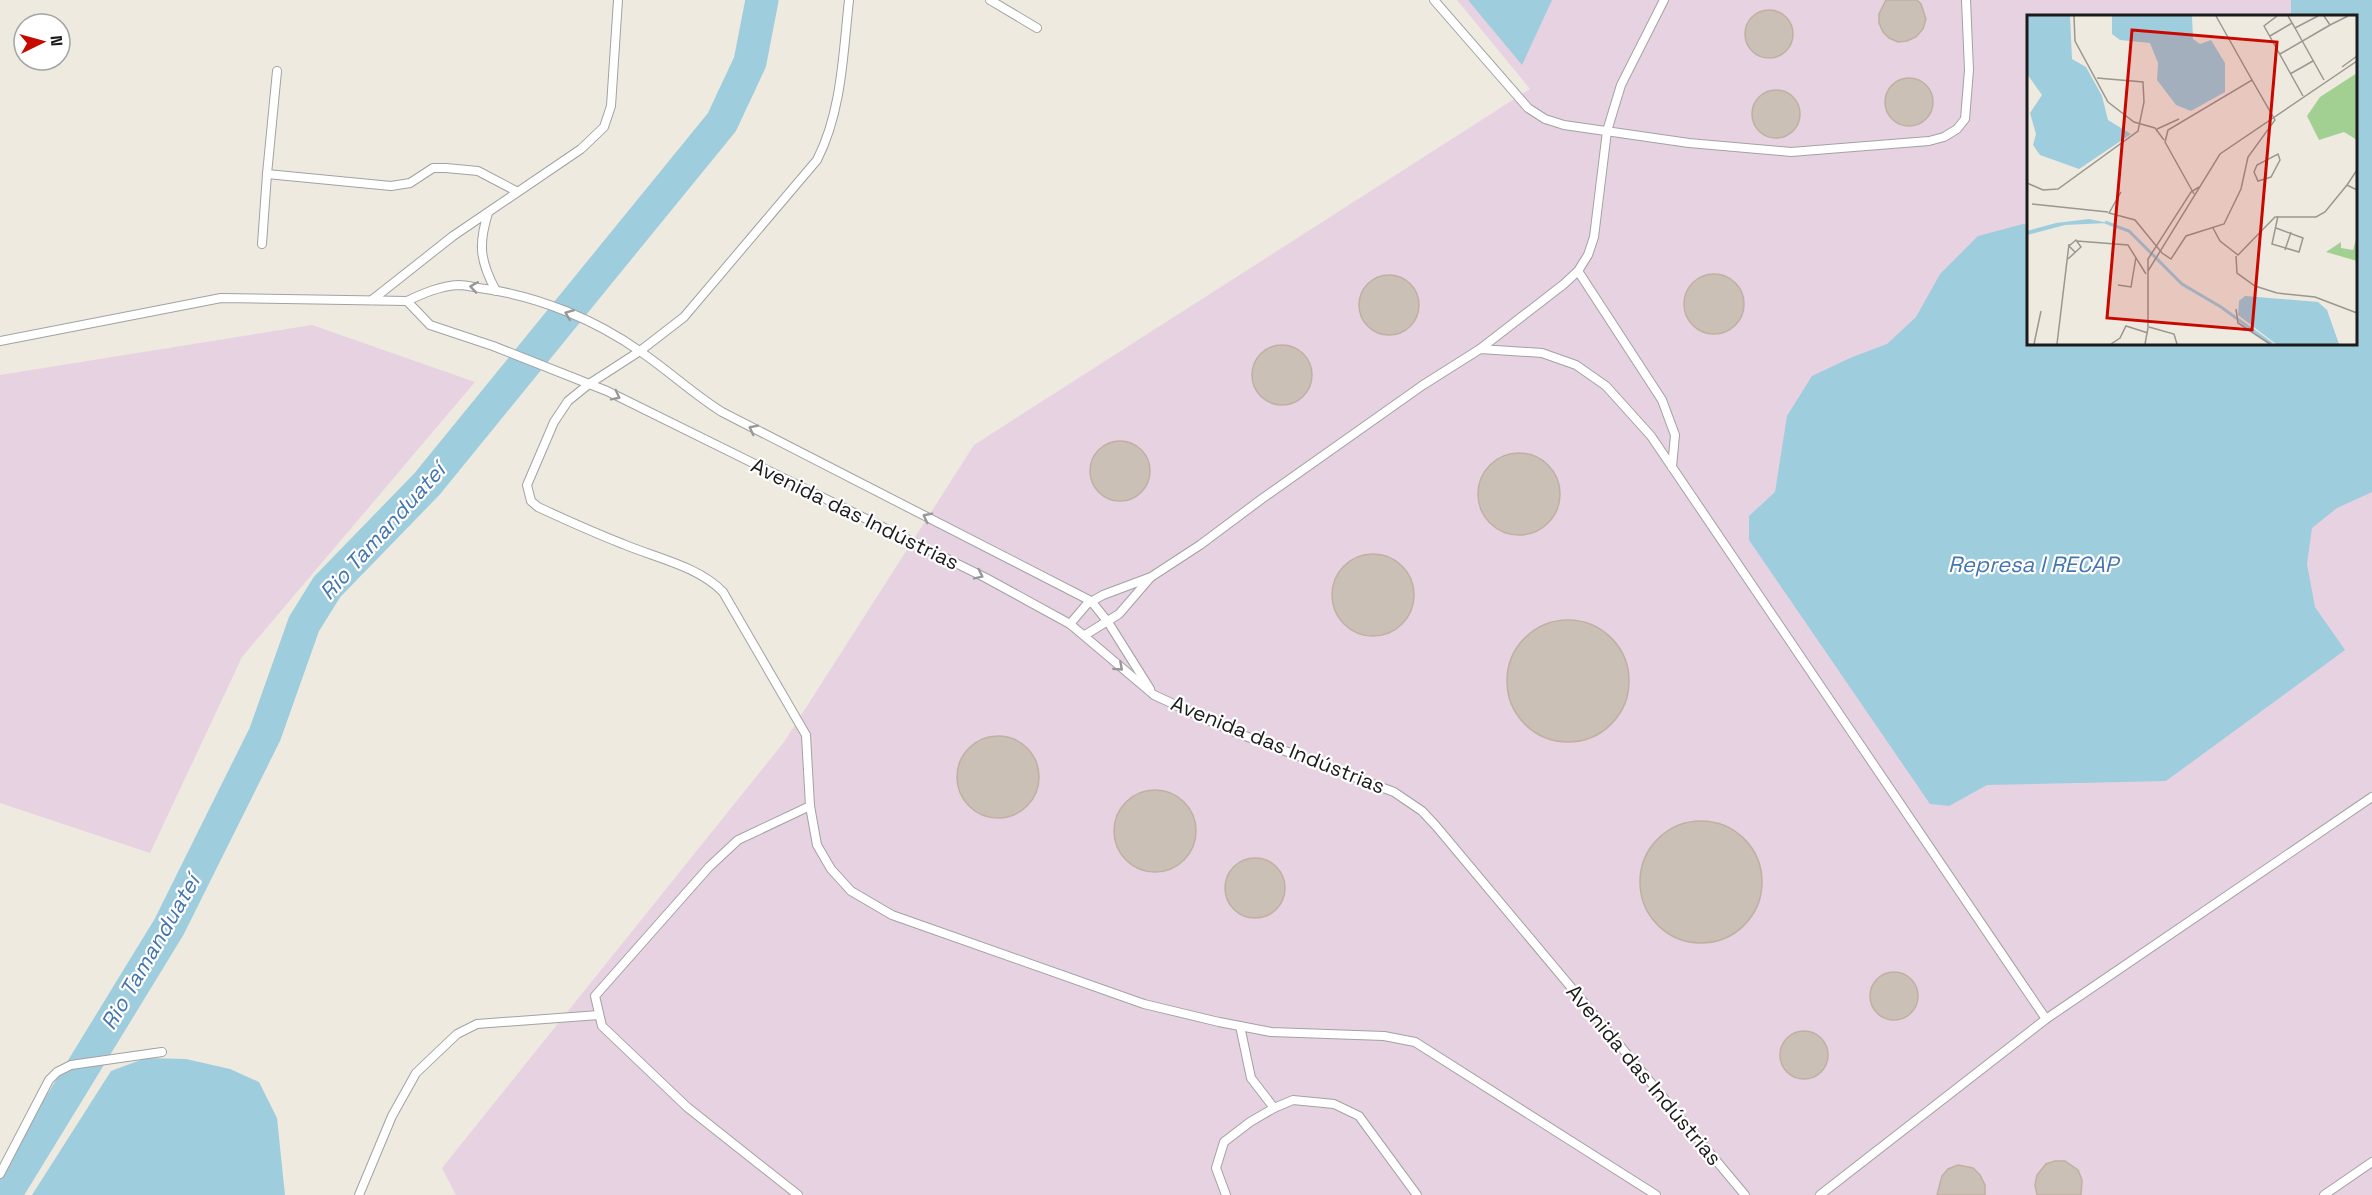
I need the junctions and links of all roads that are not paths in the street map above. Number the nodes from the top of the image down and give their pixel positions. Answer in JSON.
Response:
{"nodes":[{"id":1,"x":618,"y":0,"type":"edge"},
{"id":2,"x":849,"y":0,"type":"edge"},
{"id":3,"x":990,"y":0,"type":"edge"},
{"id":4,"x":1434,"y":0,"type":"edge"},
{"id":5,"x":1664,"y":0,"type":"edge"},
{"id":6,"x":1966,"y":0,"type":"edge"},
{"id":7,"x":1037,"y":28,"type":"dead end"},
{"id":8,"x":277,"y":71,"type":"dead end"},
{"id":9,"x":1607,"y":131,"type":"junction"},
{"id":10,"x":267,"y":174,"type":"junction"},
{"id":11,"x":516,"y":191,"type":"junction"},
{"id":12,"x":488,"y":213,"type":"junction"},
{"id":13,"x":262,"y":244,"type":"dead end"},
{"id":14,"x":1578,"y":271,"type":"junction"},
{"id":15,"x":496,"y":291,"type":"junction"},
{"id":16,"x":372,"y":301,"type":"junction"},
{"id":17,"x":407,"y":301,"type":"junction"},
{"id":18,"x":0,"y":341,"type":"edge"},
{"id":19,"x":1480,"y":349,"type":"junction"},
{"id":20,"x":640,"y":351,"type":"junction"},
{"id":21,"x":589,"y":384,"type":"junction"},
{"id":22,"x":1672,"y":467,"type":"junction"},
{"id":23,"x":1151,"y":577,"type":"junction"},
{"id":24,"x":1091,"y":601,"type":"junction"},
{"id":25,"x":1108,"y":622,"type":"junction"},
{"id":26,"x":1070,"y":624,"type":"junction"},
{"id":27,"x":1085,"y":635,"type":"junction"},
{"id":28,"x":1154,"y":695,"type":"junction"},
{"id":29,"x":2372,"y":797,"type":"edge"},
{"id":30,"x":810,"y":806,"type":"junction"},
{"id":31,"x":599,"y":1015,"type":"junction"},
{"id":32,"x":2046,"y":1019,"type":"junction"},
{"id":33,"x":1240,"y":1026,"type":"junction"},
{"id":34,"x":162,"y":1052,"type":"dead end"},
{"id":35,"x":1274,"y":1108,"type":"junction"},
{"id":36,"x":2372,"y":1162,"type":"edge"},
{"id":37,"x":0,"y":1174,"type":"edge"},
{"id":38,"x":359,"y":1195,"type":"edge"},
{"id":39,"x":798,"y":1195,"type":"edge"},
{"id":40,"x":1226,"y":1195,"type":"edge"},
{"id":41,"x":1417,"y":1195,"type":"edge"},
{"id":42,"x":1656,"y":1195,"type":"edge"},
{"id":43,"x":1745,"y":1195,"type":"edge"},
{"id":44,"x":1820,"y":1195,"type":"edge"},
{"id":45,"x":2324,"y":1195,"type":"edge"}],
"edges":[{"from":1,"to":11,"type":"lane"},
{"from":2,"to":20,"type":"lane"},
{"from":3,"to":7,"type":"lane"},
{"from":4,"to":9,"type":"lane"},
{"from":5,"to":9,"type":"lane"},
{"from":6,"to":9,"type":"lane"},
{"from":8,"to":10,"type":"lane"},
{"from":9,"to":14,"type":"lane"},
{"from":10,"to":11,"type":"lane"},
{"from":10,"to":13,"type":"lane"},
{"from":11,"to":12,"type":"lane"},
{"from":12,"to":15,"type":"lane"},
{"from":12,"to":16,"type":"lane"},
{"from":14,"to":19,"type":"lane"},
{"from":14,"to":22,"type":"lane"},
{"from":15,"to":17,"type":"lane","name":"Avenida das Indústrias","one_way":true},
{"from":20,"to":15,"type":"lane","name":"Avenida das Indústrias","one_way":true},
{"from":16,"to":17,"type":"lane","name":"Avenida das Indústrias"},
{"from":16,"to":18,"type":"lane","name":"Avenida das Indústrias"},
{"from":17,"to":21,"type":"lane","name":"Avenida das Indústrias"},
{"from":19,"to":22,"type":"lane"},
{"from":19,"to":23,"type":"lane"},
{"from":20,"to":21,"type":"lane"},
{"from":24,"to":20,"type":"lane","name":"Avenida das Indústrias","one_way":true},
{"from":21,"to":26,"type":"lane","name":"Avenida das Indústrias","one_way":true},
{"from":21,"to":30,"type":"lane"},
{"from":22,"to":32,"type":"lane"},
{"from":23,"to":24,"type":"lane"},
{"from":23,"to":25,"type":"lane"},
{"from":24,"to":25,"type":"lane"},
{"from":24,"to":26,"type":"lane"},
{"from":25,"to":27,"type":"lane"},
{"from":25,"to":28,"type":"lane"},
{"from":26,"to":27,"type":"lane","name":"Avenida das Indústrias"},
{"from":27,"to":28,"type":"lane","name":"Avenida das Indústrias","one_way":true},
{"from":28,"to":43,"type":"lane","name":"Avenida das Indústrias"},
{"from":29,"to":32,"type":"lane"},
{"from":30,"to":31,"type":"lane"},
{"from":30,"to":33,"type":"lane"},
{"from":31,"to":38,"type":"lane"},
{"from":31,"to":39,"type":"lane"},
{"from":32,"to":44,"type":"lane"},
{"from":33,"to":35,"type":"lane"},
{"from":33,"to":42,"type":"lane"},
{"from":34,"to":37,"type":"lane"},
{"from":35,"to":40,"type":"lane"},
{"from":35,"to":41,"type":"lane"},
{"from":36,"to":45,"type":"lane"}]}
